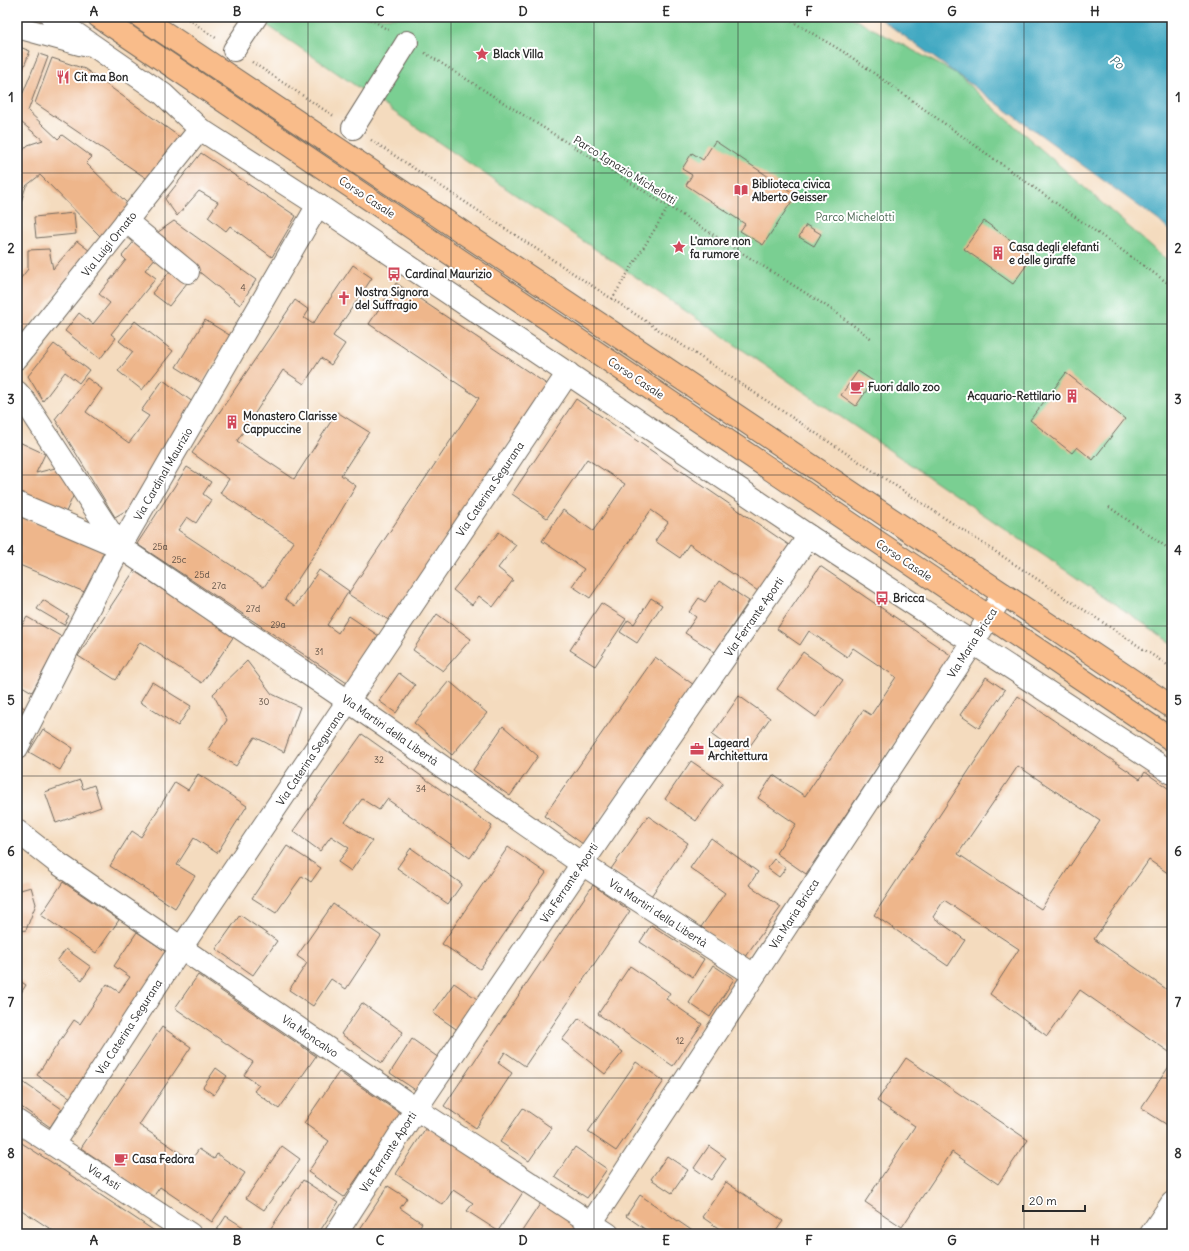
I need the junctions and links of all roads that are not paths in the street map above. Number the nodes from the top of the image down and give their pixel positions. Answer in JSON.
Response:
{"nodes":[{"id":1,"x":52,"y":17,"type":"edge"},
{"id":2,"x":99,"y":17,"type":"edge"},
{"id":3,"x":141,"y":17,"type":"edge"},
{"id":4,"x":256,"y":17,"type":"edge"},
{"id":5,"x":17,"y":27,"type":"edge"},
{"id":6,"x":407,"y":42,"type":"road end"},
{"id":7,"x":102,"y":50,"type":"junction"},
{"id":8,"x":234,"y":50,"type":"road end"},
{"id":9,"x":166,"y":62,"type":"junction"},
{"id":10,"x":353,"y":128,"type":"road end"},
{"id":11,"x":200,"y":129,"type":"junction"},
{"id":12,"x":318,"y":205,"type":"junction"},
{"id":13,"x":126,"y":221,"type":"junction"},
{"id":14,"x":188,"y":272,"type":"dead end"},
{"id":15,"x":17,"y":358,"type":"edge"},
{"id":16,"x":568,"y":373,"type":"junction"},
{"id":17,"x":17,"y":392,"type":"edge"},
{"id":18,"x":17,"y":503,"type":"edge"},
{"id":19,"x":809,"y":536,"type":"junction"},
{"id":20,"x":120,"y":547,"type":"junction"},
{"id":21,"x":1003,"y":594,"type":"junction"},
{"id":22,"x":989,"y":616,"type":"junction"},
{"id":23,"x":973,"y":643,"type":"junction"},
{"id":24,"x":348,"y":701,"type":"junction"},
{"id":25,"x":1172,"y":707,"type":"edge"},
{"id":26,"x":1172,"y":740,"type":"edge"},
{"id":27,"x":17,"y":748,"type":"edge"},
{"id":28,"x":1172,"y":773,"type":"edge"},
{"id":29,"x":17,"y":831,"type":"edge"},
{"id":30,"x":582,"y":864,"type":"junction"},
{"id":31,"x":181,"y":948,"type":"junction"},
{"id":32,"x":754,"y":975,"type":"junction"},
{"id":33,"x":416,"y":1109,"type":"junction"},
{"id":34,"x":17,"y":1121,"type":"edge"},
{"id":35,"x":53,"y":1144,"type":"junction"},
{"id":36,"x":1172,"y":1203,"type":"edge"},
{"id":37,"x":594,"y":1230,"type":"edge"},
{"id":38,"x":190,"y":1234,"type":"edge"},
{"id":39,"x":336,"y":1234,"type":"edge"},
{"id":40,"x":1151,"y":1234,"type":"edge"}],
"edges":[{"from":1,"to":7,"type":"street"},
{"from":2,"to":9,"type":"main road","name":"Corso Casale"},
{"from":3,"to":21,"type":"main road"},
{"from":4,"to":8,"type":"street"},
{"from":5,"to":7,"type":"street"},
{"from":6,"to":10,"type":"street"},
{"from":7,"to":11,"type":"street"},
{"from":9,"to":11,"type":"street"},
{"from":9,"to":22,"type":"main road","name":"Corso Casale"},
{"from":11,"to":12,"type":"street"},
{"from":11,"to":13,"type":"street","name":"Via Luigi Ornato"},
{"from":12,"to":16,"type":"street"},
{"from":12,"to":20,"type":"street","name":"Via Cardinal Maurizio"},
{"from":13,"to":14,"type":"street"},
{"from":13,"to":15,"type":"street","name":"Via Luigi Ornato"},
{"from":16,"to":19,"type":"street"},
{"from":16,"to":24,"type":"street","name":"Via Caterina Segurana"},
{"from":17,"to":20,"type":"street"},
{"from":18,"to":20,"type":"street","name":"Via Martiri della Libertà"},
{"from":19,"to":23,"type":"street"},
{"from":19,"to":30,"type":"street","name":"Via Ferrante Aporti"},
{"from":20,"to":24,"type":"street","name":"Via Martiri della Libertà"},
{"from":20,"to":27,"type":"street","name":"Via Cardinal Maurizio"},
{"from":21,"to":22,"type":"street","name":"Via Maria Bricca"},
{"from":21,"to":25,"type":"main road"},
{"from":22,"to":23,"type":"street","name":"Via Maria Bricca"},
{"from":22,"to":26,"type":"main road","name":"Corso Casale"},
{"from":23,"to":28,"type":"street"},
{"from":23,"to":32,"type":"street","name":"Via Maria Bricca"},
{"from":24,"to":30,"type":"street","name":"Via Martiri della Libertà"},
{"from":24,"to":31,"type":"street","name":"Via Caterina Segurana"},
{"from":29,"to":31,"type":"street","name":"Via Moncalvo"},
{"from":30,"to":32,"type":"street","name":"Via Martiri della Libertà"},
{"from":30,"to":33,"type":"street","name":"Via Ferrante Aporti"},
{"from":31,"to":33,"type":"street","name":"Via Moncalvo"},
{"from":31,"to":35,"type":"street","name":"Via Caterina Segurana"},
{"from":32,"to":37,"type":"street","name":"Via Maria Bricca"},
{"from":33,"to":37,"type":"street","name":"Via Moncalvo"},
{"from":33,"to":39,"type":"street","name":"Via Ferrante Aporti"},
{"from":34,"to":35,"type":"street","name":"Via Asti"},
{"from":35,"to":38,"type":"street","name":"Via Asti"},
{"from":36,"to":40,"type":"street"}]}
